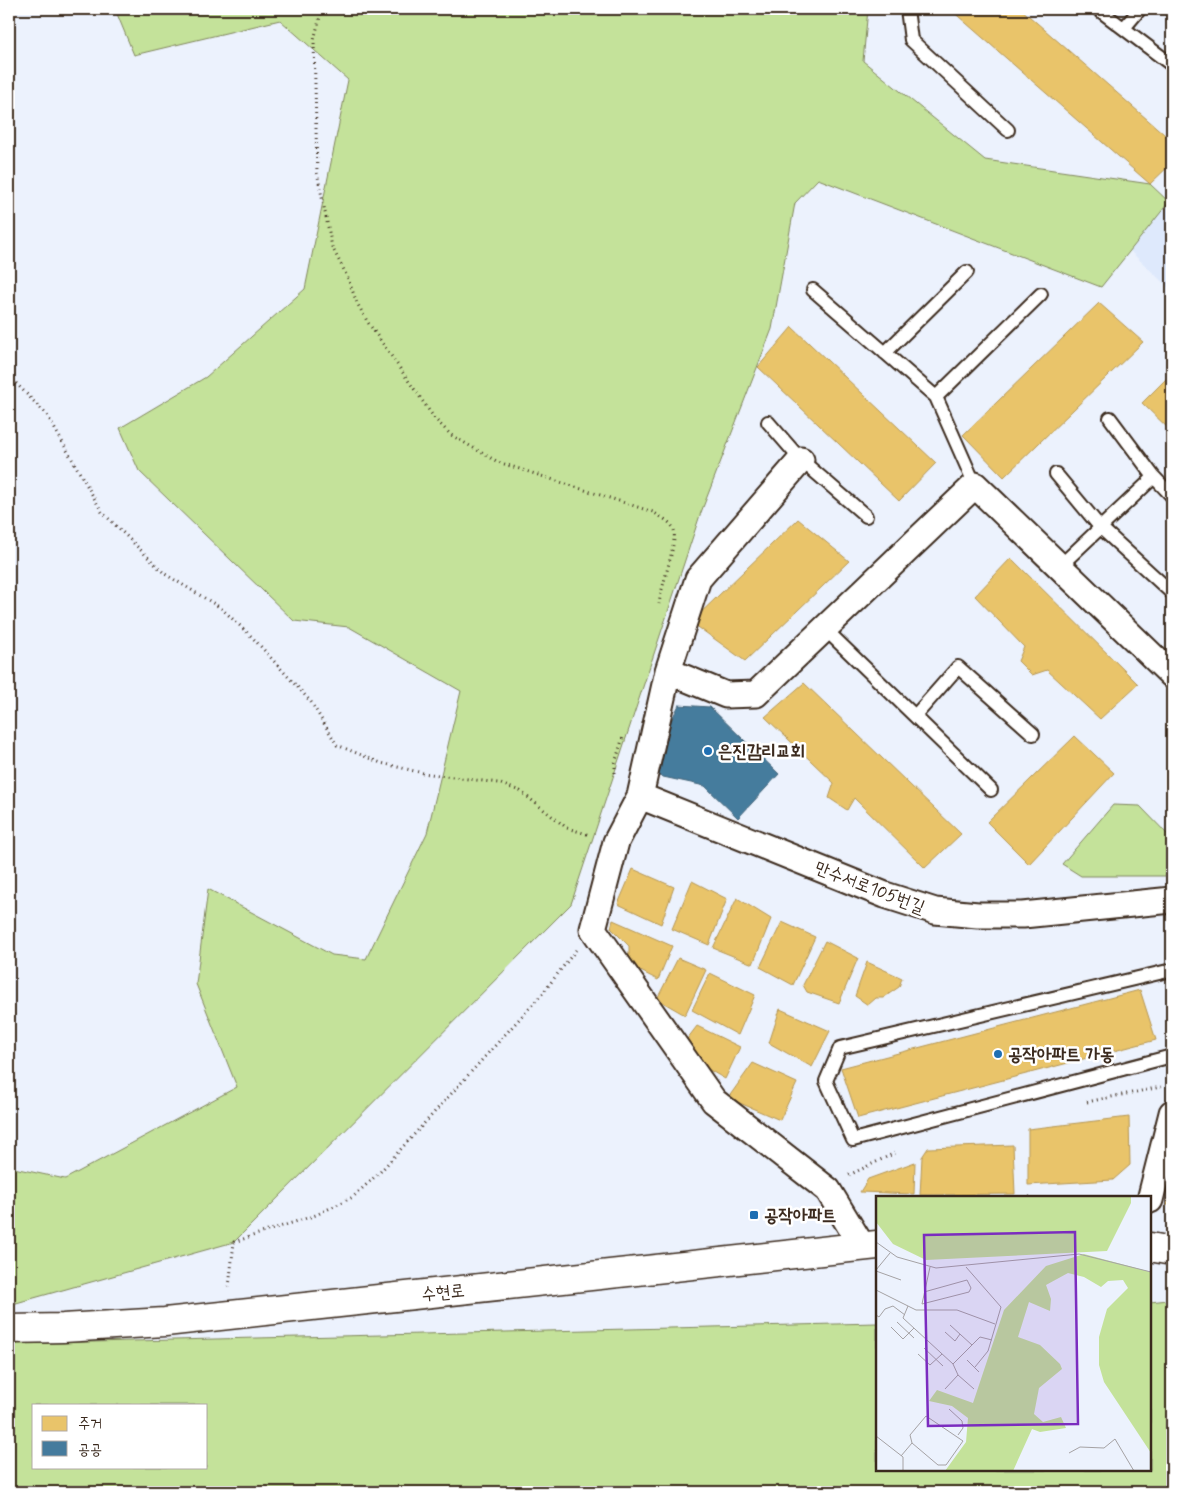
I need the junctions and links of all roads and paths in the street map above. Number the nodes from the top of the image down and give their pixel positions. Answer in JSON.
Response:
{"nodes":[{"id":1,"x":322,"y":9,"type":"edge"},
{"id":2,"x":907,"y":9,"type":"edge"},
{"id":3,"x":1098,"y":9,"type":"edge"},
{"id":4,"x":1140,"y":9,"type":"edge"},
{"id":5,"x":1124,"y":28,"type":"junction"},
{"id":6,"x":1172,"y":65,"type":"edge"},
{"id":7,"x":1008,"y":130,"type":"dead end"},
{"id":8,"x":967,"y":272,"type":"dead end"},
{"id":9,"x":813,"y":290,"type":"dead end"},
{"id":10,"x":1041,"y":294,"type":"dead end"},
{"id":11,"x":885,"y":353,"type":"junction"},
{"id":12,"x":9,"y":376,"type":"edge"},
{"id":13,"x":936,"y":397,"type":"junction"},
{"id":14,"x":1110,"y":418,"type":"dead end"},
{"id":15,"x":768,"y":422,"type":"dead end"},
{"id":16,"x":801,"y":460,"type":"junction"},
{"id":17,"x":1056,"y":474,"type":"dead end"},
{"id":18,"x":1154,"y":477,"type":"junction"},
{"id":19,"x":976,"y":485,"type":"junction"},
{"id":20,"x":1172,"y":496,"type":"edge"},
{"id":21,"x":866,"y":516,"type":"dead end"},
{"id":22,"x":1100,"y":527,"type":"junction"},
{"id":23,"x":1060,"y":566,"type":"junction"},
{"id":24,"x":1172,"y":593,"type":"edge"},
{"id":25,"x":659,"y":607,"type":"dead end"},
{"id":26,"x":824,"y":628,"type":"junction"},
{"id":27,"x":668,"y":671,"type":"junction"},
{"id":28,"x":1172,"y":675,"type":"edge"},
{"id":29,"x":915,"y":716,"type":"junction"},
{"id":30,"x":1033,"y":734,"type":"dead end"},
{"id":31,"x":623,"y":736,"type":"dead end"},
{"id":32,"x":616,"y":780,"type":"dead end"},
{"id":33,"x":992,"y":790,"type":"dead end"},
{"id":34,"x":640,"y":796,"type":"junction"},
{"id":35,"x":616,"y":842,"type":"junction"},
{"id":36,"x":1172,"y":900,"type":"edge"},
{"id":37,"x":567,"y":962,"type":"dead end"},
{"id":38,"x":1172,"y":970,"type":"edge"},
{"id":39,"x":1172,"y":1056,"type":"edge"},
{"id":40,"x":1083,"y":1103,"type":"dead end"},
{"id":41,"x":1166,"y":1104,"type":"edge"},
{"id":42,"x":899,"y":1151,"type":"dead end"},
{"id":43,"x":842,"y":1178,"type":"dead end"},
{"id":44,"x":1151,"y":1196,"type":"edge"},
{"id":45,"x":869,"y":1245,"type":"edge"},
{"id":46,"x":1151,"y":1247,"type":"edge"},
{"id":47,"x":1172,"y":1251,"type":"edge"},
{"id":48,"x":228,"y":1315,"type":"junction"},
{"id":49,"x":9,"y":1329,"type":"edge"}],
"edges":[{"from":1,"to":25,"type":"path"},
{"from":2,"to":7,"type":"lane"},
{"from":3,"to":5,"type":"lane"},
{"from":4,"to":5,"type":"lane"},
{"from":5,"to":6,"type":"lane"},
{"from":8,"to":11,"type":"lane"},
{"from":9,"to":11,"type":"lane"},
{"from":10,"to":13,"type":"lane"},
{"from":11,"to":13,"type":"lane"},
{"from":12,"to":35,"type":"path"},
{"from":13,"to":19,"type":"lane"},
{"from":14,"to":18,"type":"lane"},
{"from":15,"to":16,"type":"lane"},
{"from":16,"to":21,"type":"lane"},
{"from":16,"to":27,"type":"street"},
{"from":17,"to":22,"type":"lane"},
{"from":18,"to":20,"type":"lane"},
{"from":18,"to":22,"type":"lane"},
{"from":19,"to":23,"type":"street"},
{"from":19,"to":26,"type":"street"},
{"from":22,"to":23,"type":"lane"},
{"from":22,"to":24,"type":"lane"},
{"from":23,"to":28,"type":"street"},
{"from":26,"to":27,"type":"street"},
{"from":26,"to":29,"type":"lane"},
{"from":27,"to":34,"type":"street"},
{"from":29,"to":30,"type":"lane"},
{"from":29,"to":33,"type":"lane"},
{"from":31,"to":32,"type":"path"},
{"from":34,"to":35,"type":"street"},
{"from":34,"to":36,"type":"street","name":"만수서로105번길"},
{"from":35,"to":45,"type":"street"},
{"from":37,"to":48,"type":"path"},
{"from":38,"to":39,"type":"lane"},
{"from":40,"to":41,"type":"path"},
{"from":41,"to":44,"type":"street"},
{"from":42,"to":43,"type":"path"},
{"from":45,"to":48,"type":"street","name":"수현로"},
{"from":46,"to":47,"type":"street"},
{"from":48,"to":49,"type":"street","name":"수현로"}]}
